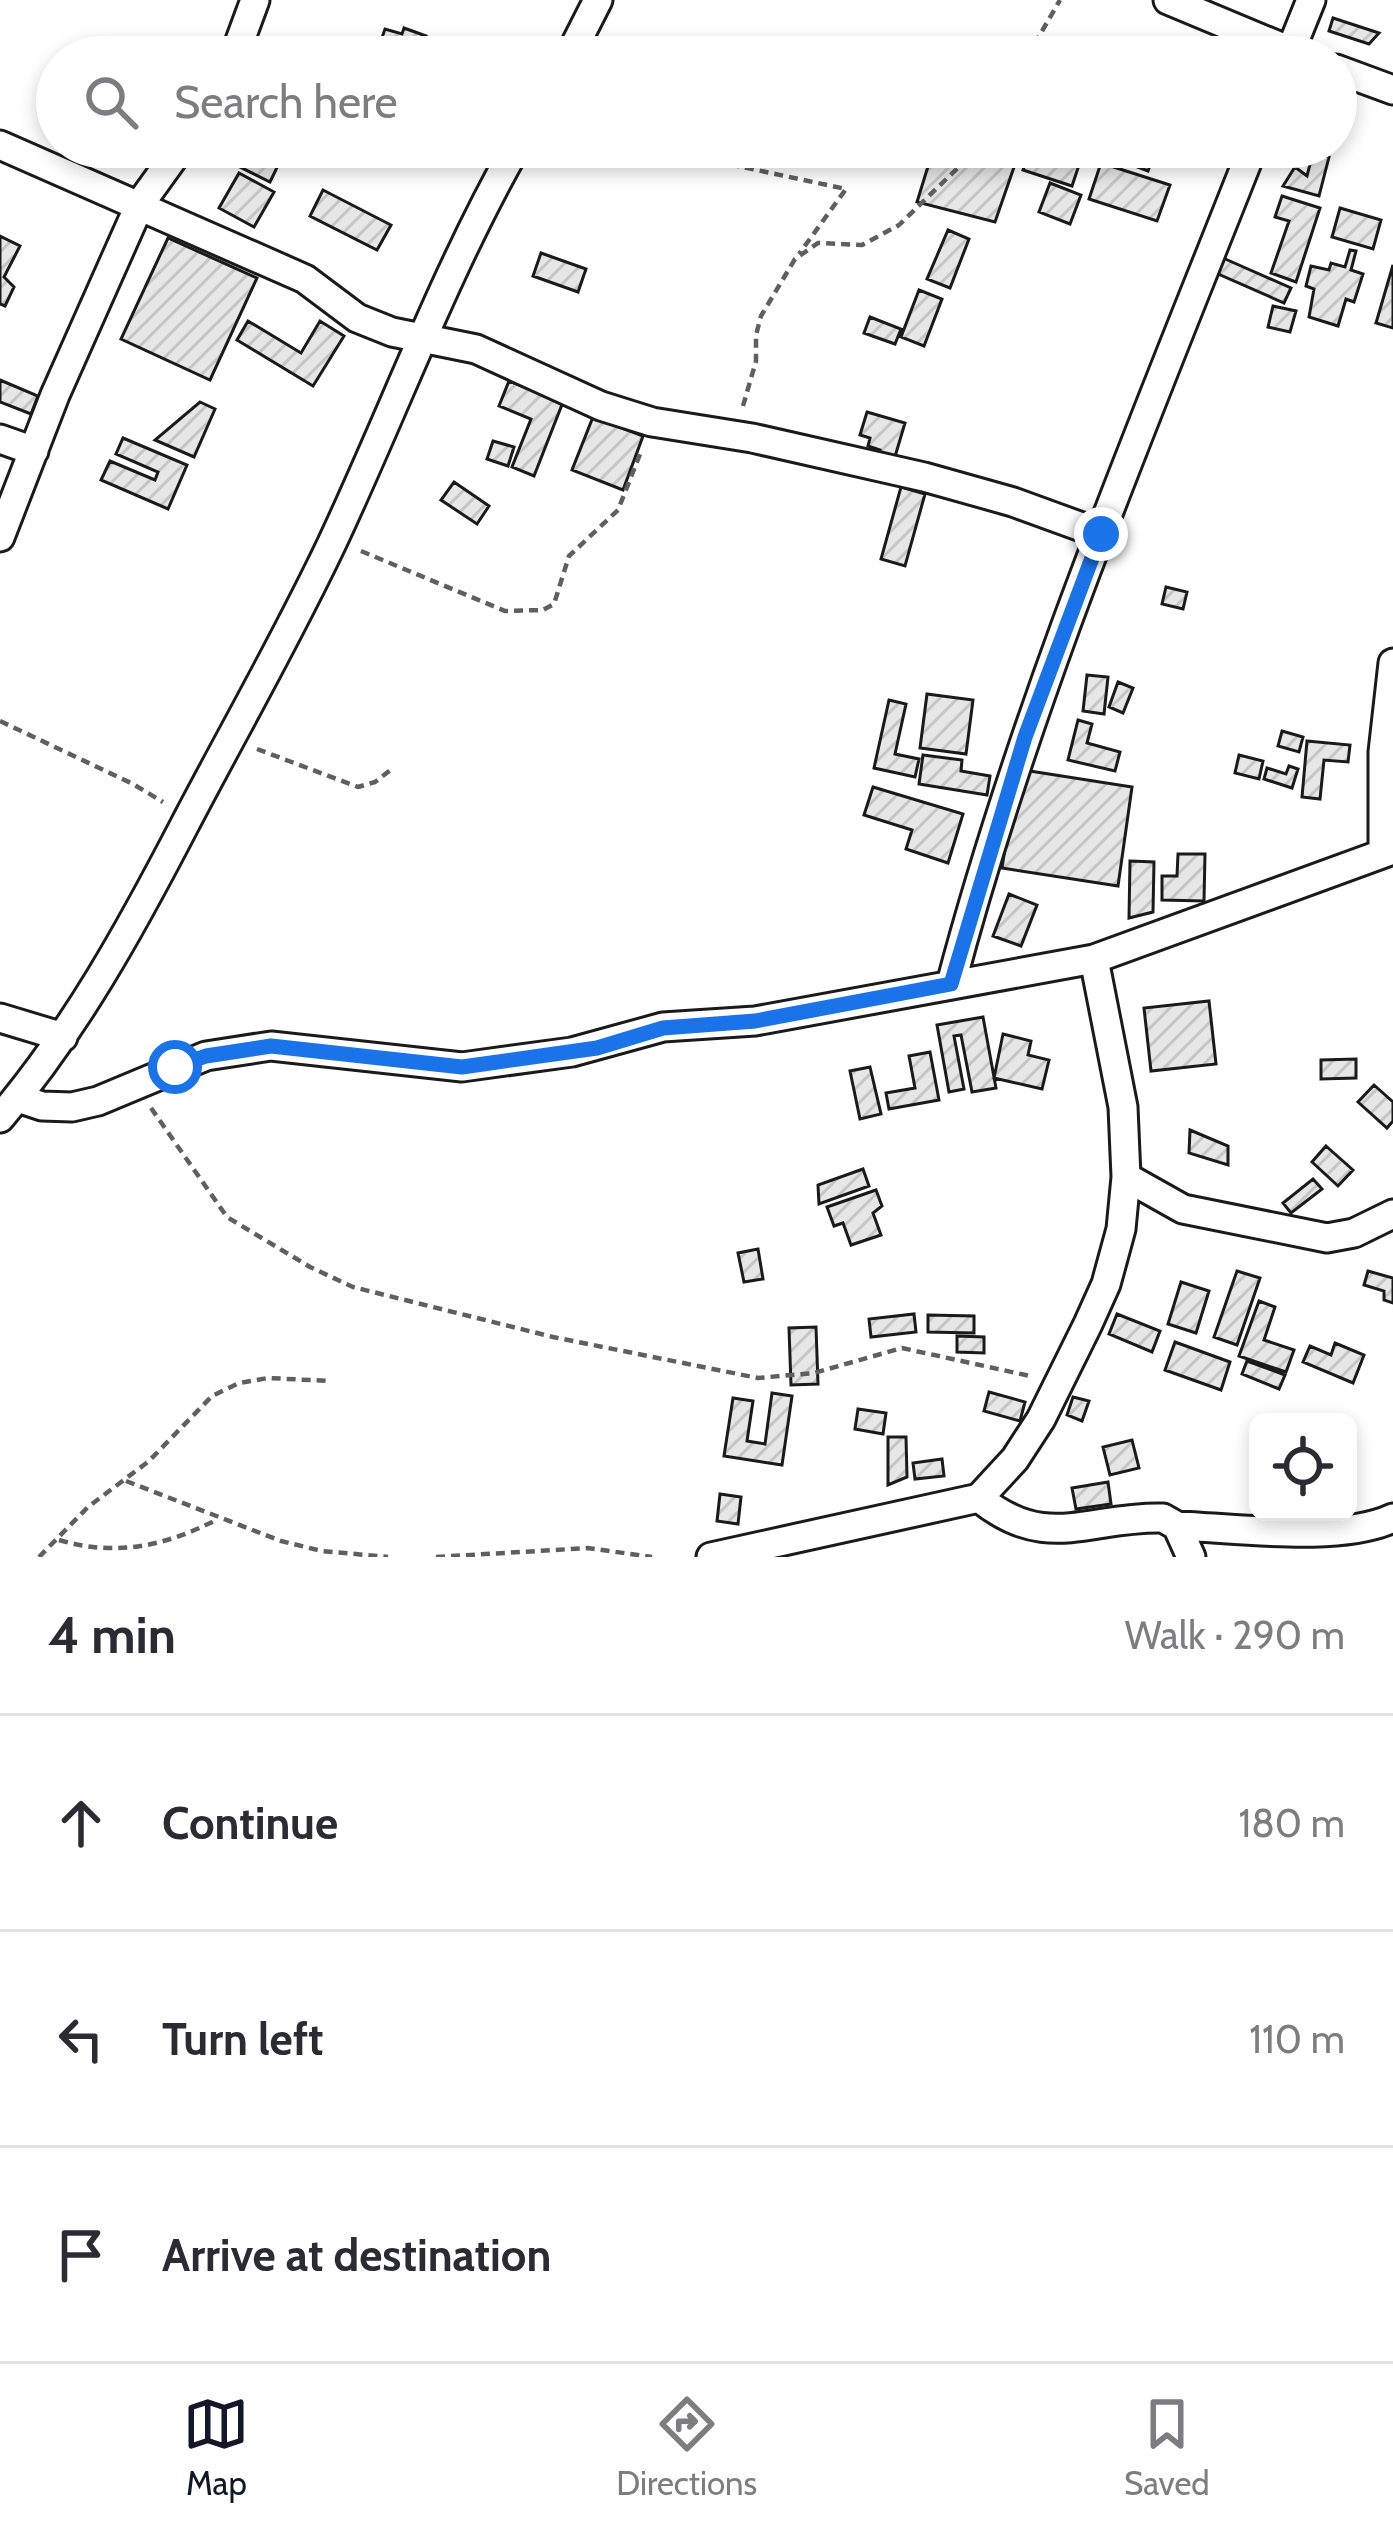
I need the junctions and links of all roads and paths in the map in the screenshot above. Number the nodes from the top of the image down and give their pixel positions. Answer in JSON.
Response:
{"nodes":[{"id":1,"x":255,"y":0,"type":"edge"},
{"id":2,"x":598,"y":0,"type":"edge"},
{"id":3,"x":1060,"y":0,"type":"edge"},
{"id":4,"x":1168,"y":0,"type":"edge"},
{"id":5,"x":1311,"y":0,"type":"edge"},
{"id":6,"x":242,"y":36,"type":"edge"},
{"id":7,"x":580,"y":36,"type":"edge"},
{"id":8,"x":1039,"y":36,"type":"edge"},
{"id":9,"x":1251,"y":36,"type":"edge"},
{"id":10,"x":1301,"y":36,"type":"edge"},
{"id":11,"x":1357,"y":76,"type":"edge"},
{"id":12,"x":1393,"y":90,"type":"edge"},
{"id":13,"x":0,"y":145,"type":"edge"},
{"id":14,"x":36,"y":160,"type":"edge"},
{"id":15,"x":55,"y":168,"type":"edge"},
{"id":16,"x":166,"y":168,"type":"edge"},
{"id":17,"x":504,"y":168,"type":"edge"},
{"id":18,"x":749,"y":168,"type":"edge"},
{"id":19,"x":958,"y":168,"type":"edge"},
{"id":20,"x":1245,"y":168,"type":"edge"},
{"id":21,"x":140,"y":204,"type":"junction"},
{"id":22,"x":795,"y":260,"type":"junction"},
{"id":23,"x":422,"y":337,"type":"junction"},
{"id":24,"x":652,"y":422,"type":"junction"},
{"id":25,"x":714,"y":432,"type":"junction"},
{"id":26,"x":0,"y":439,"type":"edge"},
{"id":27,"x":34,"y":451,"type":"junction"},
{"id":28,"x":1101,"y":534,"type":"junction"},
{"id":29,"x":0,"y":537,"type":"edge"},
{"id":30,"x":334,"y":539,"type":"junction"},
{"id":31,"x":1393,"y":663,"type":"edge"},
{"id":32,"x":0,"y":721,"type":"edge"},
{"id":33,"x":227,"y":752,"type":"junction"},
{"id":34,"x":393,"y":769,"type":"dead end"},
{"id":35,"x":188,"y":819,"type":"junction"},
{"id":36,"x":1388,"y":852,"type":"edge"},
{"id":37,"x":1094,"y":958,"type":"junction"},
{"id":38,"x":951,"y":984,"type":"junction"},
{"id":39,"x":0,"y":1018,"type":"edge"},
{"id":40,"x":63,"y":1037,"type":"junction"},
{"id":41,"x":134,"y":1083,"type":"junction"},
{"id":42,"x":9,"y":1108,"type":"edge"},
{"id":43,"x":1126,"y":1177,"type":"junction"},
{"id":44,"x":1393,"y":1214,"type":"edge"},
{"id":45,"x":330,"y":1381,"type":"dead end"},
{"id":46,"x":1058,"y":1383,"type":"junction"},
{"id":47,"x":126,"y":1481,"type":"junction"},
{"id":48,"x":979,"y":1498,"type":"junction"},
{"id":49,"x":1393,"y":1518,"type":"edge"},
{"id":50,"x":218,"y":1519,"type":"junction"},
{"id":51,"x":1177,"y":1526,"type":"junction"},
{"id":52,"x":59,"y":1540,"type":"junction"},
{"id":53,"x":39,"y":1557,"type":"edge"},
{"id":54,"x":388,"y":1557,"type":"edge"},
{"id":55,"x":436,"y":1557,"type":"edge"},
{"id":56,"x":652,"y":1557,"type":"edge"},
{"id":57,"x":711,"y":1557,"type":"edge"},
{"id":58,"x":1191,"y":1557,"type":"edge"}],
"edges":[{"from":1,"to":6,"type":"street"},
{"from":2,"to":7,"type":"street"},
{"from":3,"to":8,"type":"path"},
{"from":4,"to":9,"type":"street"},
{"from":5,"to":10,"type":"street"},
{"from":11,"to":12,"type":"street"},
{"from":13,"to":14,"type":"street"},
{"from":15,"to":21,"type":"street"},
{"from":16,"to":21,"type":"street"},
{"from":17,"to":23,"type":"street"},
{"from":18,"to":22,"type":"path"},
{"from":19,"to":22,"type":"path"},
{"from":20,"to":28,"type":"street"},
{"from":21,"to":23,"type":"street"},
{"from":21,"to":27,"type":"street"},
{"from":22,"to":25,"type":"path"},
{"from":23,"to":24,"type":"street"},
{"from":23,"to":30,"type":"street"},
{"from":24,"to":25,"type":"street"},
{"from":24,"to":30,"type":"path"},
{"from":25,"to":28,"type":"street"},
{"from":26,"to":27,"type":"street"},
{"from":27,"to":29,"type":"street"},
{"from":28,"to":38,"type":"street"},
{"from":30,"to":33,"type":"street"},
{"from":31,"to":36,"type":"street"},
{"from":32,"to":35,"type":"path"},
{"from":33,"to":34,"type":"path"},
{"from":33,"to":35,"type":"street"},
{"from":35,"to":40,"type":"street"},
{"from":36,"to":37,"type":"street"},
{"from":37,"to":38,"type":"street"},
{"from":37,"to":43,"type":"street"},
{"from":38,"to":41,"type":"street"},
{"from":39,"to":40,"type":"street"},
{"from":40,"to":42,"type":"street"},
{"from":41,"to":42,"type":"street"},
{"from":41,"to":46,"type":"path"},
{"from":43,"to":44,"type":"street"},
{"from":43,"to":46,"type":"street"},
{"from":45,"to":47,"type":"path"},
{"from":46,"to":48,"type":"street"},
{"from":47,"to":50,"type":"path"},
{"from":47,"to":52,"type":"path"},
{"from":48,"to":51,"type":"street"},
{"from":48,"to":57,"type":"street"},
{"from":49,"to":51,"type":"street"},
{"from":50,"to":52,"type":"path"},
{"from":50,"to":54,"type":"path"},
{"from":51,"to":58,"type":"street"},
{"from":52,"to":53,"type":"path"},
{"from":55,"to":56,"type":"path"}]}
